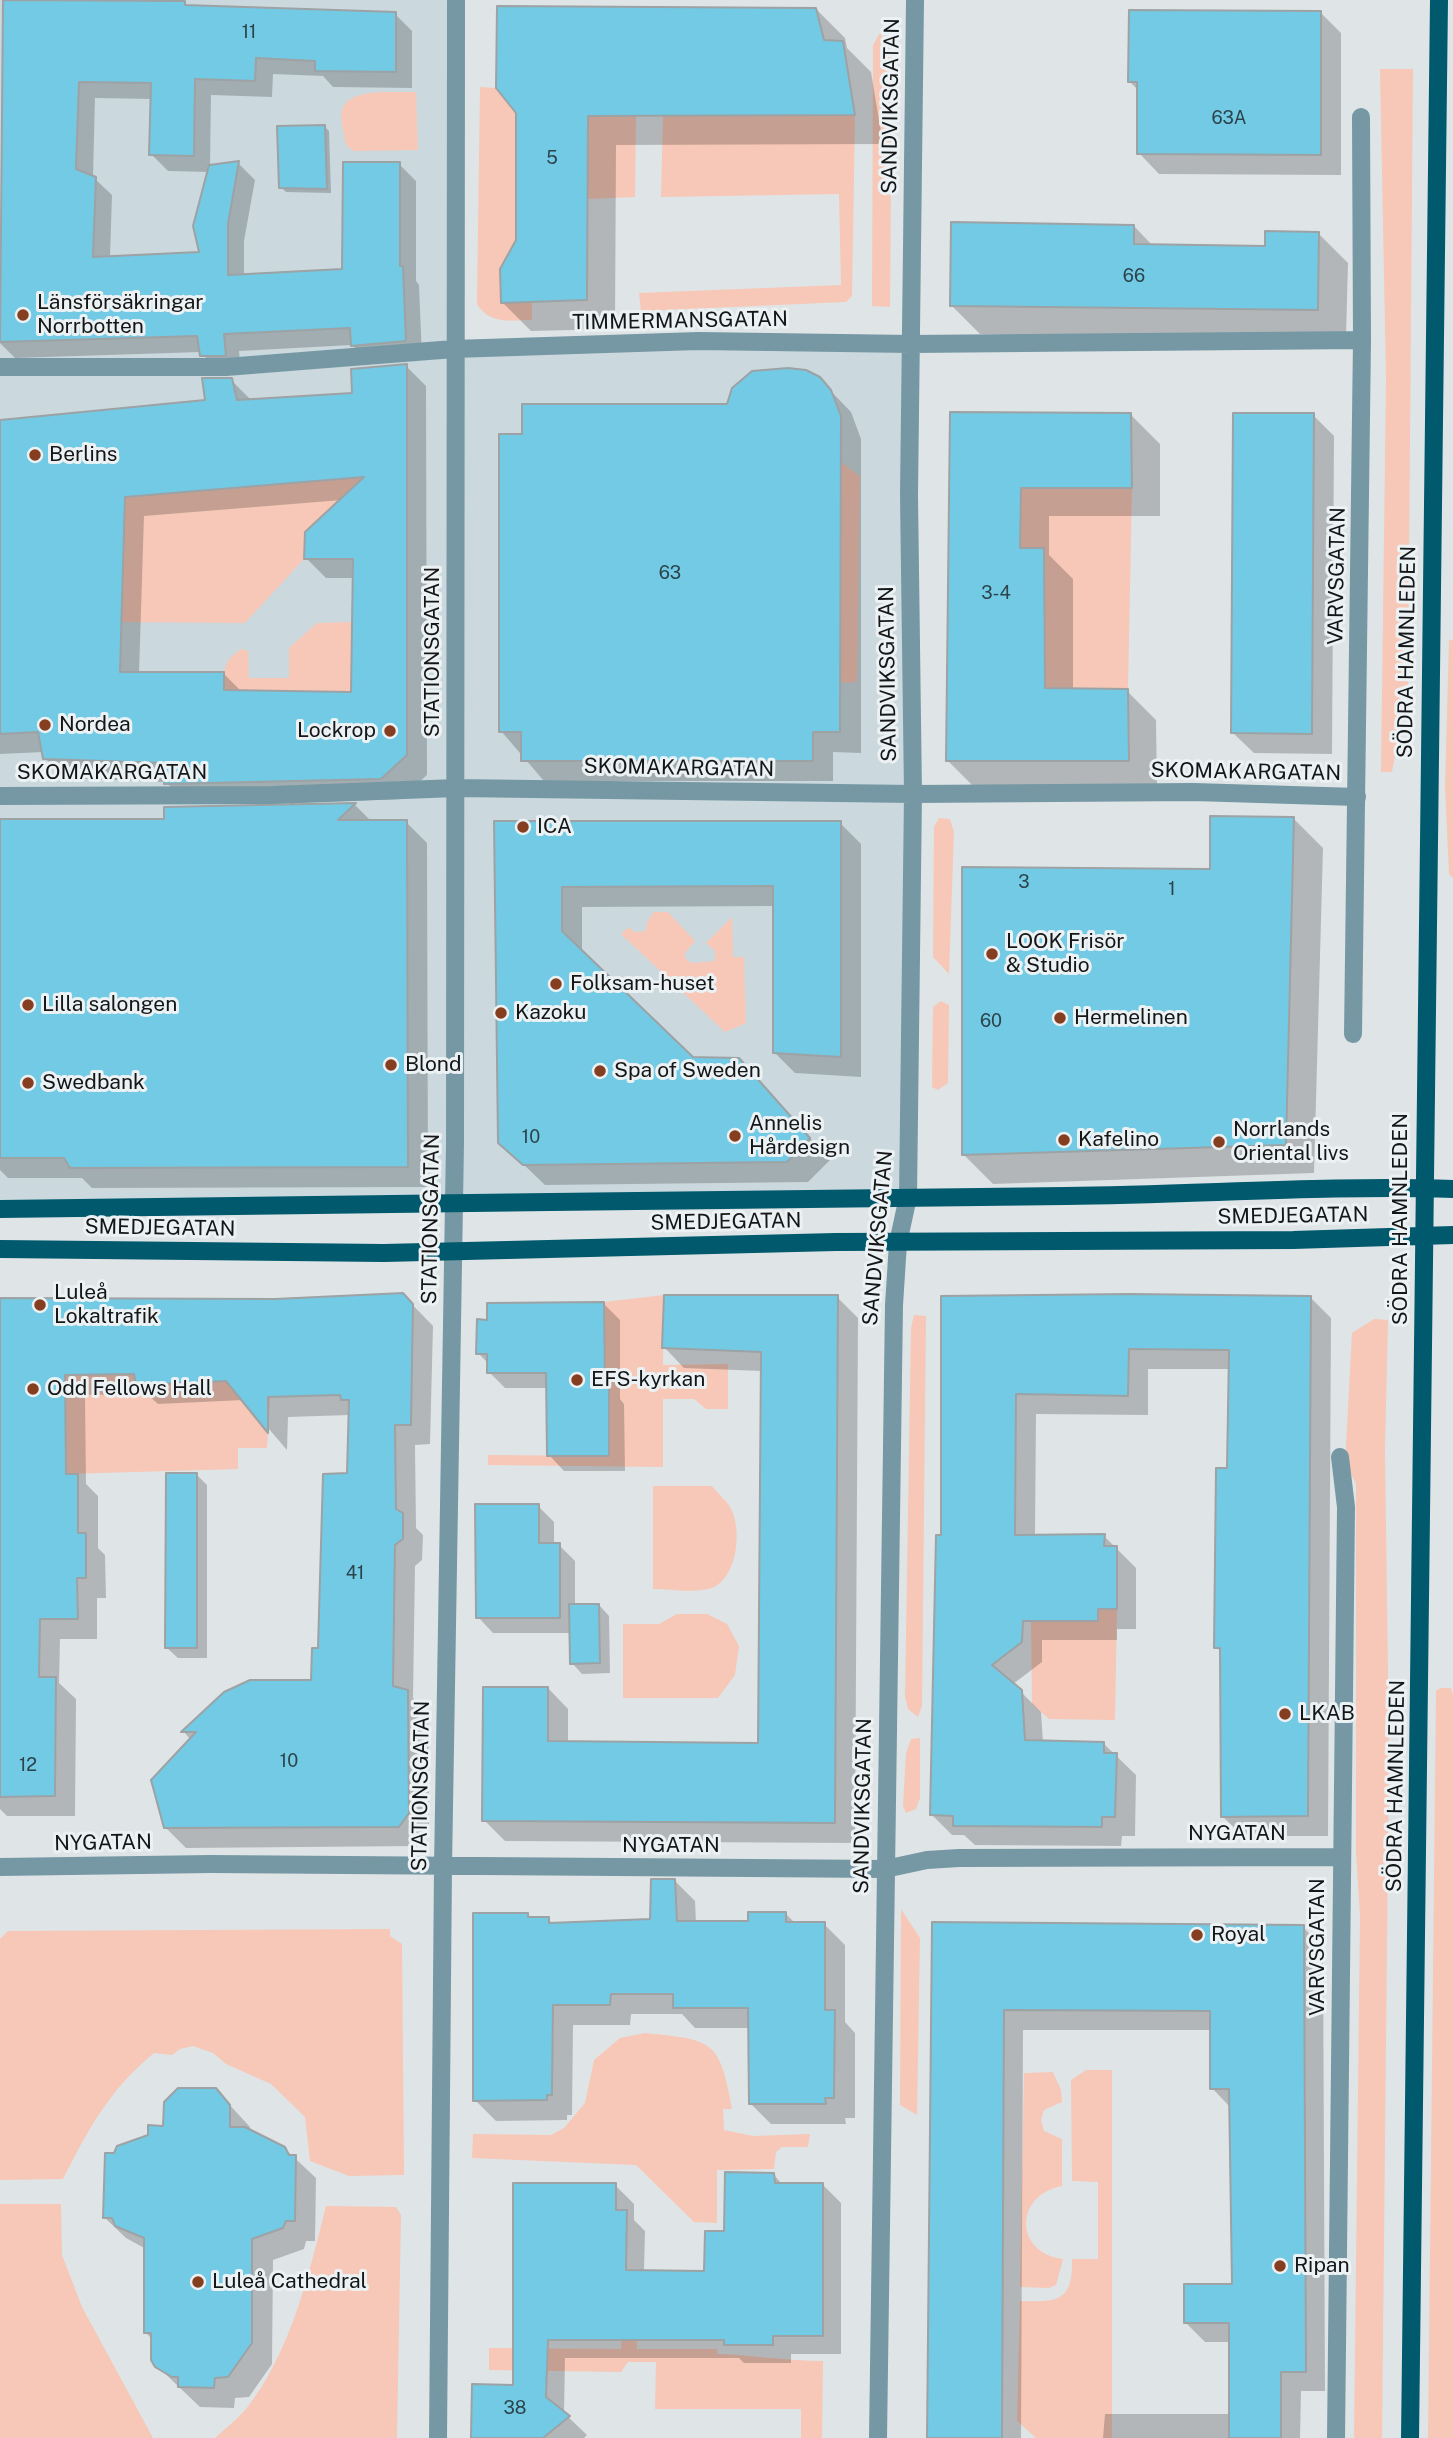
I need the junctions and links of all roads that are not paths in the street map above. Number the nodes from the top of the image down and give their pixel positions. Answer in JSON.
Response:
{"nodes":[{"id":1,"x":456,"y":0,"type":"edge"},
{"id":2,"x":915,"y":0,"type":"edge"},
{"id":3,"x":1439,"y":0,"type":"edge"},
{"id":4,"x":1361,"y":117,"type":"dead end"},
{"id":5,"x":1362,"y":340,"type":"junction"},
{"id":6,"x":911,"y":344,"type":"junction"},
{"id":7,"x":454,"y":349,"type":"junction"},
{"id":8,"x":0,"y":367,"type":"edge"},
{"id":9,"x":456,"y":788,"type":"junction"},
{"id":10,"x":913,"y":794,"type":"junction"},
{"id":11,"x":0,"y":796,"type":"edge"},
{"id":12,"x":1357,"y":797,"type":"junction"},
{"id":13,"x":1353,"y":1034,"type":"dead end"},
{"id":14,"x":1423,"y":1188,"type":"junction"},
{"id":15,"x":1453,"y":1189,"type":"edge"},
{"id":16,"x":908,"y":1197,"type":"junction"},
{"id":17,"x":455,"y":1203,"type":"junction"},
{"id":18,"x":0,"y":1209,"type":"edge"},
{"id":19,"x":1424,"y":1235,"type":"junction"},
{"id":20,"x":1453,"y":1235,"type":"edge"},
{"id":21,"x":898,"y":1243,"type":"junction"},
{"id":22,"x":0,"y":1249,"type":"edge"},
{"id":23,"x":454,"y":1252,"type":"junction"},
{"id":24,"x":1340,"y":1457,"type":"dead end"},
{"id":25,"x":1340,"y":1857,"type":"junction"},
{"id":26,"x":0,"y":1867,"type":"edge"},
{"id":27,"x":443,"y":1867,"type":"junction"},
{"id":28,"x":885,"y":1869,"type":"junction"},
{"id":29,"x":438,"y":2438,"type":"edge"},
{"id":30,"x":878,"y":2438,"type":"edge"},
{"id":31,"x":1336,"y":2438,"type":"edge"},
{"id":32,"x":1410,"y":2438,"type":"edge"}],
"edges":[{"from":1,"to":7,"type":"street","name":"STATIONSGATAN"},
{"from":2,"to":6,"type":"street","name":"SANDVIKSGATAN"},
{"from":3,"to":14,"type":"main road","name":"SÖDRA HAMNLEDEN"},
{"from":4,"to":5,"type":"street","name":"VARVSGATAN"},
{"from":5,"to":6,"type":"street","name":"TIMMERMANSGATAN"},
{"from":5,"to":12,"type":"street","name":"VARVSGATAN"},
{"from":6,"to":7,"type":"street","name":"TIMMERMANSGATAN"},
{"from":6,"to":10,"type":"street","name":"SANDVIKSGATAN"},
{"from":7,"to":8,"type":"street","name":"TIMMERMANSGATAN"},
{"from":7,"to":9,"type":"street","name":"STATIONSGATAN"},
{"from":9,"to":10,"type":"street","name":"SKOMAKARGATAN"},
{"from":9,"to":11,"type":"street","name":"SKOMAKARGATAN"},
{"from":9,"to":17,"type":"street","name":"STATIONSGATAN"},
{"from":10,"to":12,"type":"street","name":"SKOMAKARGATAN"},
{"from":10,"to":16,"type":"street","name":"SANDVIKSGATAN"},
{"from":12,"to":13,"type":"street","name":"VARVSGATAN"},
{"from":14,"to":15,"type":"main road","name":"SMEDJEGATAN"},
{"from":14,"to":16,"type":"main road","name":"SMEDJEGATAN"},
{"from":14,"to":19,"type":"main road","name":"SÖDRA HAMNLEDEN"},
{"from":16,"to":17,"type":"main road","name":"SMEDJEGATAN"},
{"from":16,"to":21,"type":"street","name":"SANDVIKSGATAN"},
{"from":17,"to":18,"type":"main road","name":"SMEDJEGATAN"},
{"from":17,"to":23,"type":"street","name":"STATIONSGATAN"},
{"from":19,"to":20,"type":"main road","name":"SMEDJEGATAN"},
{"from":19,"to":21,"type":"main road","name":"SMEDJEGATAN"},
{"from":19,"to":32,"type":"main road","name":"SÖDRA HAMNLEDEN"},
{"from":21,"to":23,"type":"main road","name":"SMEDJEGATAN"},
{"from":21,"to":28,"type":"street","name":"SANDVIKSGATAN"},
{"from":22,"to":23,"type":"main road","name":"SMEDJEGATAN"},
{"from":23,"to":27,"type":"street","name":"STATIONSGATAN"},
{"from":24,"to":25,"type":"street","name":"VARVSGATAN"},
{"from":25,"to":28,"type":"street","name":"NYGATAN"},
{"from":25,"to":31,"type":"street","name":"VARVSGATAN"},
{"from":26,"to":27,"type":"street","name":"NYGATAN"},
{"from":27,"to":28,"type":"street","name":"NYGATAN"},
{"from":27,"to":29,"type":"street","name":"STATIONSGATAN"},
{"from":28,"to":30,"type":"street","name":"SANDVIKSGATAN"}]}
